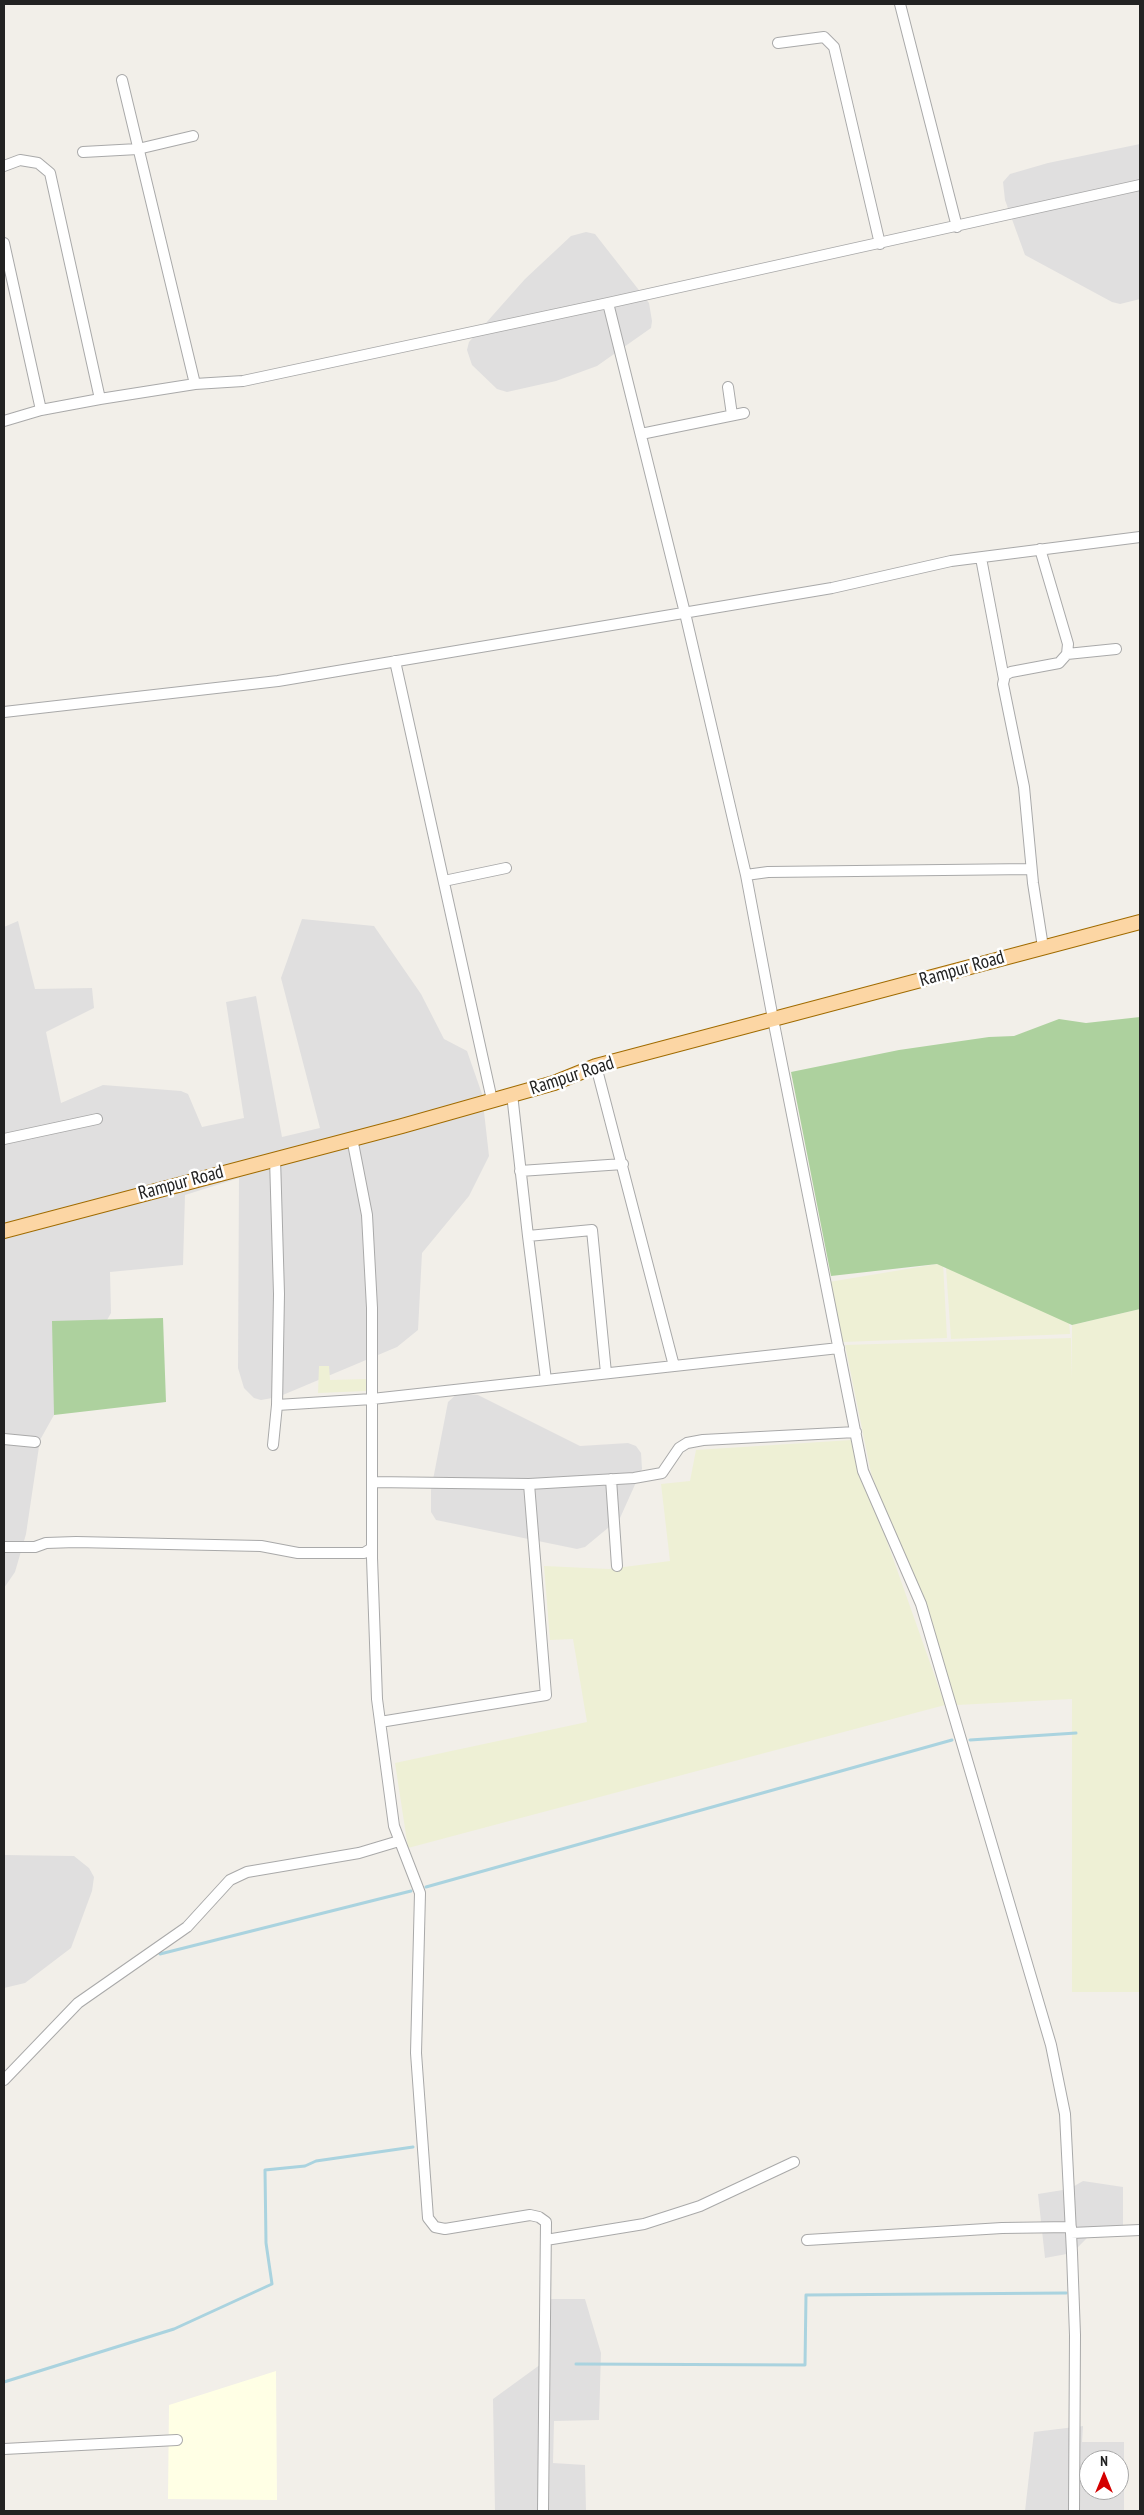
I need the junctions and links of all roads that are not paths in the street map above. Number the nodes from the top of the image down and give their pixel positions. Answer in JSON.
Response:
{"nodes":[{"id":1,"x":900,"y":4,"type":"edge"},
{"id":2,"x":778,"y":43,"type":"dead end"},
{"id":3,"x":122,"y":80,"type":"dead end"},
{"id":4,"x":193,"y":136,"type":"dead end"},
{"id":5,"x":138,"y":149,"type":"junction"},
{"id":6,"x":83,"y":152,"type":"dead end"},
{"id":7,"x":4,"y":166,"type":"edge"},
{"id":8,"x":1140,"y":185,"type":"edge"},
{"id":9,"x":957,"y":227,"type":"junction"},
{"id":10,"x":4,"y":242,"type":"edge"},
{"id":11,"x":880,"y":244,"type":"junction"},
{"id":12,"x":608,"y":303,"type":"junction"},
{"id":13,"x":195,"y":384,"type":"junction"},
{"id":14,"x":728,"y":387,"type":"dead end"},
{"id":15,"x":100,"y":399,"type":"junction"},
{"id":16,"x":41,"y":410,"type":"junction"},
{"id":17,"x":744,"y":412,"type":"dead end"},
{"id":18,"x":732,"y":415,"type":"junction"},
{"id":19,"x":4,"y":421,"type":"edge"},
{"id":20,"x":641,"y":434,"type":"junction"},
{"id":21,"x":1140,"y":537,"type":"edge"},
{"id":22,"x":1040,"y":549,"type":"junction"},
{"id":23,"x":981,"y":558,"type":"junction"},
{"id":24,"x":685,"y":613,"type":"junction"},
{"id":25,"x":1116,"y":649,"type":"dead end"},
{"id":26,"x":1067,"y":654,"type":"junction"},
{"id":27,"x":395,"y":661,"type":"junction"},
{"id":28,"x":1004,"y":679,"type":"junction"},
{"id":29,"x":4,"y":712,"type":"edge"},
{"id":30,"x":506,"y":868,"type":"dead end"},
{"id":31,"x":1031,"y":869,"type":"junction"},
{"id":32,"x":746,"y":875,"type":"junction"},
{"id":33,"x":444,"y":881,"type":"junction"},
{"id":34,"x":1140,"y":922,"type":"edge"},
{"id":35,"x":1042,"y":947,"type":"junction"},
{"id":36,"x":772,"y":1019,"type":"junction"},
{"id":37,"x":596,"y":1066,"type":"junction"},
{"id":38,"x":512,"y":1094,"type":"junction"},
{"id":39,"x":492,"y":1100,"type":"junction"},
{"id":40,"x":97,"y":1119,"type":"dead end"},
{"id":41,"x":352,"y":1138,"type":"junction"},
{"id":42,"x":4,"y":1139,"type":"edge"},
{"id":43,"x":275,"y":1158,"type":"junction"},
{"id":44,"x":623,"y":1164,"type":"junction"},
{"id":45,"x":520,"y":1171,"type":"junction"},
{"id":46,"x":4,"y":1231,"type":"edge"},
{"id":47,"x":528,"y":1236,"type":"junction"},
{"id":48,"x":839,"y":1348,"type":"junction"},
{"id":49,"x":674,"y":1366,"type":"junction"},
{"id":50,"x":606,"y":1373,"type":"junction"},
{"id":51,"x":546,"y":1380,"type":"junction"},
{"id":52,"x":372,"y":1399,"type":"junction"},
{"id":53,"x":277,"y":1405,"type":"junction"},
{"id":54,"x":856,"y":1432,"type":"junction"},
{"id":55,"x":4,"y":1439,"type":"edge"},
{"id":56,"x":35,"y":1442,"type":"dead end"},
{"id":57,"x":273,"y":1445,"type":"dead end"},
{"id":58,"x":611,"y":1480,"type":"junction"},
{"id":59,"x":372,"y":1482,"type":"junction"},
{"id":60,"x":529,"y":1484,"type":"junction"},
{"id":61,"x":4,"y":1547,"type":"edge"},
{"id":62,"x":372,"y":1548,"type":"junction"},
{"id":63,"x":617,"y":1566,"type":"dead end"},
{"id":64,"x":380,"y":1722,"type":"junction"},
{"id":65,"x":399,"y":1842,"type":"junction"},
{"id":66,"x":4,"y":2080,"type":"edge"},
{"id":67,"x":794,"y":2162,"type":"dead end"},
{"id":68,"x":1071,"y":2230,"type":"junction"},
{"id":69,"x":1140,"y":2230,"type":"edge"},
{"id":70,"x":546,"y":2240,"type":"junction"},
{"id":71,"x":807,"y":2240,"type":"dead end"},
{"id":72,"x":177,"y":2440,"type":"dead end"},
{"id":73,"x":4,"y":2449,"type":"edge"},
{"id":74,"x":543,"y":2511,"type":"edge"},
{"id":75,"x":1074,"y":2511,"type":"edge"}],
"edges":[{"from":1,"to":9,"type":"street"},
{"from":2,"to":11,"type":"street"},
{"from":3,"to":5,"type":"street"},
{"from":4,"to":5,"type":"street"},
{"from":5,"to":6,"type":"street"},
{"from":5,"to":13,"type":"street"},
{"from":7,"to":15,"type":"street"},
{"from":8,"to":9,"type":"street"},
{"from":9,"to":11,"type":"street"},
{"from":10,"to":16,"type":"street"},
{"from":11,"to":12,"type":"street"},
{"from":12,"to":13,"type":"street"},
{"from":12,"to":20,"type":"street"},
{"from":13,"to":15,"type":"street"},
{"from":14,"to":18,"type":"street"},
{"from":15,"to":16,"type":"street"},
{"from":16,"to":19,"type":"street"},
{"from":17,"to":18,"type":"street"},
{"from":18,"to":20,"type":"street"},
{"from":20,"to":24,"type":"street"},
{"from":21,"to":22,"type":"street"},
{"from":22,"to":23,"type":"street"},
{"from":22,"to":26,"type":"street"},
{"from":23,"to":24,"type":"street"},
{"from":23,"to":28,"type":"street"},
{"from":24,"to":27,"type":"street"},
{"from":24,"to":32,"type":"street"},
{"from":25,"to":26,"type":"street"},
{"from":26,"to":28,"type":"street"},
{"from":27,"to":29,"type":"street"},
{"from":27,"to":33,"type":"street"},
{"from":28,"to":31,"type":"street"},
{"from":30,"to":33,"type":"street"},
{"from":31,"to":32,"type":"street"},
{"from":31,"to":35,"type":"street"},
{"from":32,"to":36,"type":"street"},
{"from":33,"to":39,"type":"street"},
{"from":34,"to":35,"type":"main road","name":"Rampur Road"},
{"from":35,"to":36,"type":"main road","name":"Rampur Road"},
{"from":36,"to":37,"type":"main road","name":"Rampur Road"},
{"from":36,"to":48,"type":"street"},
{"from":37,"to":38,"type":"main road","name":"Rampur Road"},
{"from":37,"to":44,"type":"street"},
{"from":38,"to":39,"type":"main road","name":"Rampur Road"},
{"from":38,"to":45,"type":"street"},
{"from":39,"to":41,"type":"main road","name":"Rampur Road"},
{"from":40,"to":42,"type":"street"},
{"from":41,"to":43,"type":"main road","name":"Rampur Road"},
{"from":41,"to":52,"type":"street"},
{"from":43,"to":46,"type":"main road","name":"Rampur Road"},
{"from":43,"to":53,"type":"street"},
{"from":44,"to":45,"type":"street"},
{"from":44,"to":49,"type":"street"},
{"from":45,"to":47,"type":"street"},
{"from":47,"to":50,"type":"street"},
{"from":47,"to":51,"type":"street"},
{"from":48,"to":49,"type":"street"},
{"from":48,"to":54,"type":"street"},
{"from":49,"to":50,"type":"street"},
{"from":50,"to":51,"type":"street"},
{"from":51,"to":52,"type":"street"},
{"from":52,"to":53,"type":"street"},
{"from":52,"to":59,"type":"street"},
{"from":53,"to":57,"type":"street"},
{"from":54,"to":58,"type":"street"},
{"from":54,"to":68,"type":"street"},
{"from":55,"to":56,"type":"street"},
{"from":58,"to":60,"type":"street"},
{"from":58,"to":63,"type":"street"},
{"from":59,"to":60,"type":"street"},
{"from":59,"to":62,"type":"street"},
{"from":60,"to":64,"type":"street"},
{"from":61,"to":62,"type":"street"},
{"from":62,"to":64,"type":"street"},
{"from":64,"to":65,"type":"street"},
{"from":65,"to":66,"type":"street"},
{"from":65,"to":70,"type":"street"},
{"from":67,"to":70,"type":"street"},
{"from":68,"to":69,"type":"street"},
{"from":68,"to":71,"type":"street"},
{"from":68,"to":75,"type":"street"},
{"from":70,"to":74,"type":"street"},
{"from":72,"to":73,"type":"street"}]}
